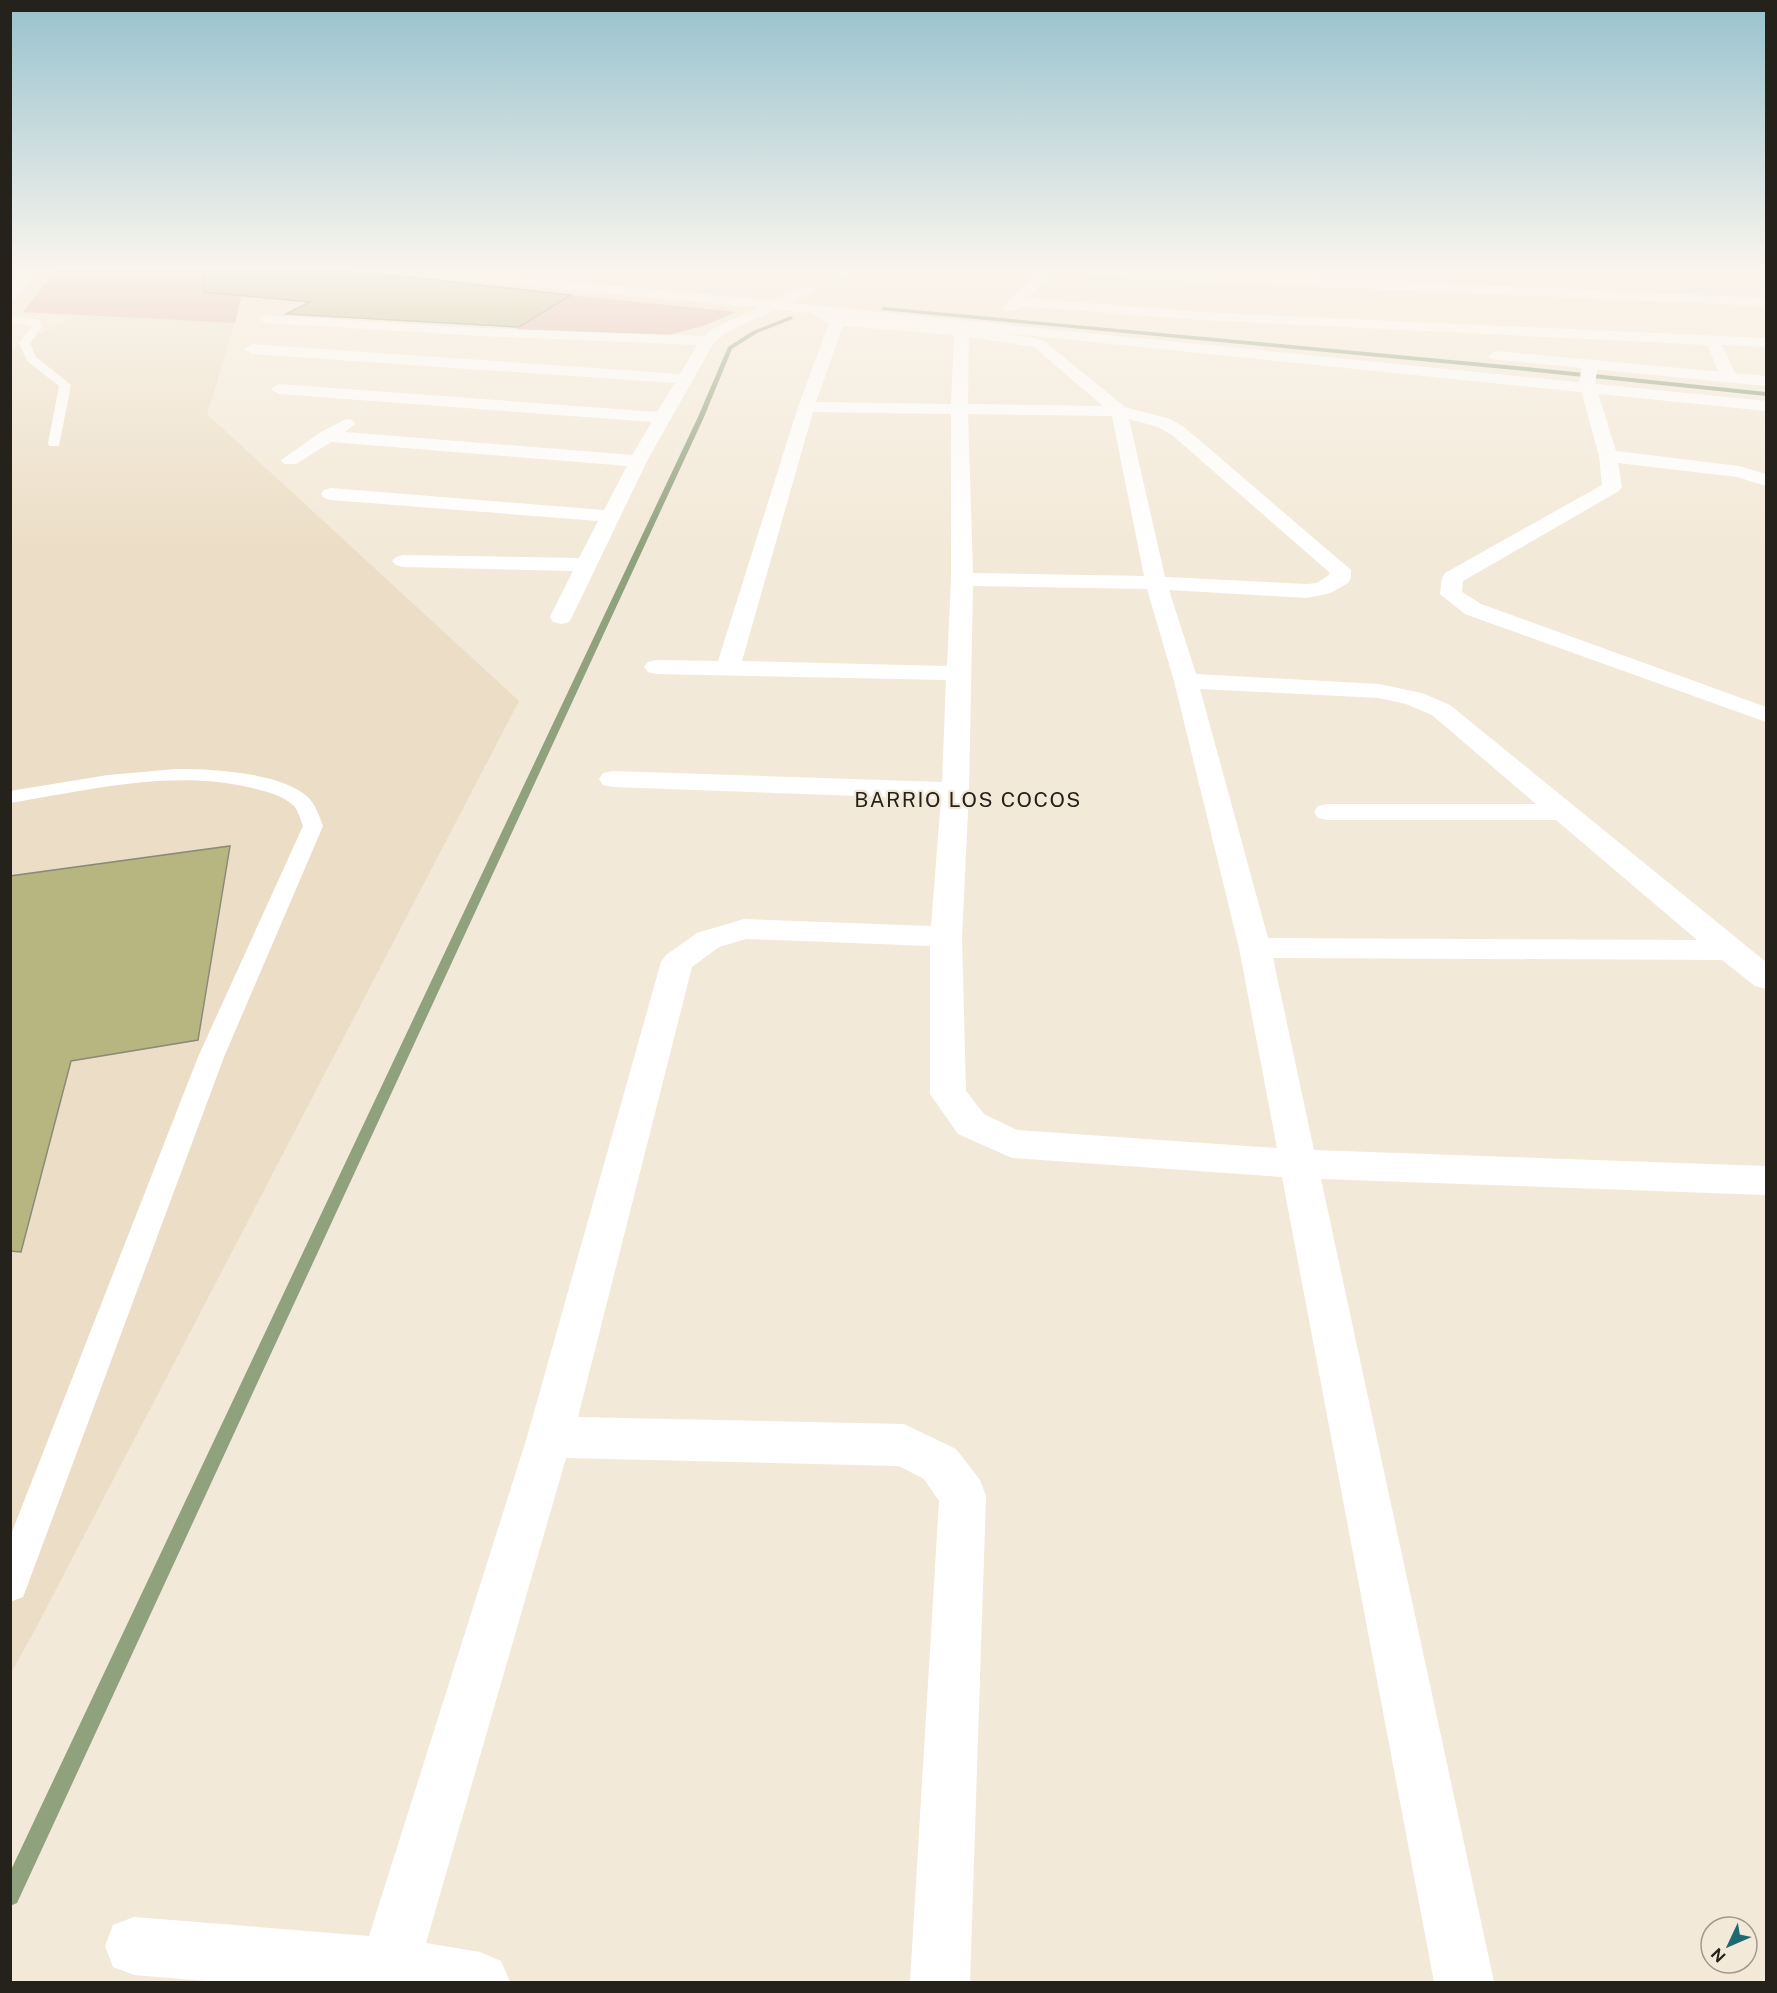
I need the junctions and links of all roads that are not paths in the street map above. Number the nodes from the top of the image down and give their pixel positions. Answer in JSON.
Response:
{"nodes":[{"id":1,"x":35,"y":362,"type":"edge"},
{"id":2,"x":424,"y":362,"type":"edge"},
{"id":3,"x":696,"y":362,"type":"edge"},
{"id":4,"x":812,"y":362,"type":"edge"},
{"id":5,"x":960,"y":362,"type":"edge"},
{"id":6,"x":1060,"y":362,"type":"edge"},
{"id":7,"x":1441,"y":362,"type":"edge"},
{"id":8,"x":1517,"y":362,"type":"edge"},
{"id":9,"x":1722,"y":362,"type":"edge"},
{"id":10,"x":437,"y":363,"type":"junction"},
{"id":11,"x":1588,"y":376,"type":"junction"},
{"id":12,"x":1729,"y":377,"type":"junction"},
{"id":13,"x":687,"y":379,"type":"junction"},
{"id":14,"x":1767,"y":381,"type":"edge"},
{"id":15,"x":279,"y":389,"type":"dead end"},
{"id":16,"x":386,"y":398,"type":"junction"},
{"id":17,"x":1767,"y":406,"type":"edge"},
{"id":18,"x":806,"y":407,"type":"junction"},
{"id":19,"x":958,"y":409,"type":"junction"},
{"id":20,"x":1119,"y":411,"type":"junction"},
{"id":21,"x":664,"y":418,"type":"junction"},
{"id":22,"x":327,"y":436,"type":"junction"},
{"id":23,"x":54,"y":443,"type":"dead end"},
{"id":24,"x":1608,"y":456,"type":"junction"},
{"id":25,"x":290,"y":460,"type":"dead end"},
{"id":26,"x":638,"y":461,"type":"junction"},
{"id":27,"x":1767,"y":480,"type":"edge"},
{"id":28,"x":331,"y":494,"type":"dead end"},
{"id":29,"x":610,"y":516,"type":"junction"},
{"id":30,"x":403,"y":561,"type":"dead end"},
{"id":31,"x":586,"y":565,"type":"junction"},
{"id":32,"x":962,"y":579,"type":"junction"},
{"id":33,"x":1156,"y":583,"type":"junction"},
{"id":34,"x":561,"y":617,"type":"dead end"},
{"id":35,"x":656,"y":667,"type":"dead end"},
{"id":36,"x":728,"y":667,"type":"junction"},
{"id":37,"x":958,"y":673,"type":"junction"},
{"id":38,"x":1186,"y":681,"type":"junction"},
{"id":39,"x":1767,"y":715,"type":"edge"},
{"id":40,"x":613,"y":779,"type":"dead end"},
{"id":41,"x":955,"y":791,"type":"junction"},
{"id":42,"x":10,"y":798,"type":"edge"},
{"id":43,"x":1328,"y":812,"type":"dead end"},
{"id":44,"x":1563,"y":812,"type":"junction"},
{"id":45,"x":946,"y":937,"type":"junction"},
{"id":46,"x":1255,"y":948,"type":"junction"},
{"id":47,"x":1729,"y":950,"type":"junction"},
{"id":48,"x":1767,"y":978,"type":"edge"},
{"id":49,"x":1298,"y":1164,"type":"junction"},
{"id":50,"x":1767,"y":1180,"type":"edge"},
{"id":51,"x":550,"y":1437,"type":"junction"},
{"id":52,"x":10,"y":1584,"type":"edge"},
{"id":53,"x":134,"y":1946,"type":"dead end"},
{"id":54,"x":389,"y":1967,"type":"junction"},
{"id":55,"x":480,"y":1983,"type":"edge"},
{"id":56,"x":940,"y":1983,"type":"edge"},
{"id":57,"x":1464,"y":1983,"type":"edge"}],
"edges":[{"from":1,"to":23,"type":"lane"},
{"from":2,"to":10,"type":"street"},
{"from":3,"to":13,"type":"street"},
{"from":4,"to":18,"type":"street"},
{"from":5,"to":19,"type":"street"},
{"from":6,"to":20,"type":"street"},
{"from":7,"to":11,"type":"street"},
{"from":8,"to":11,"type":"street"},
{"from":9,"to":12,"type":"street"},
{"from":10,"to":13,"type":"street"},
{"from":10,"to":16,"type":"street"},
{"from":11,"to":12,"type":"street"},
{"from":11,"to":17,"type":"street"},
{"from":11,"to":24,"type":"street"},
{"from":12,"to":14,"type":"street"},
{"from":13,"to":21,"type":"street"},
{"from":15,"to":16,"type":"street"},
{"from":16,"to":21,"type":"street"},
{"from":16,"to":22,"type":"street"},
{"from":18,"to":19,"type":"street"},
{"from":18,"to":36,"type":"street"},
{"from":19,"to":20,"type":"street"},
{"from":19,"to":32,"type":"street"},
{"from":20,"to":33,"type":"street"},
{"from":20,"to":33,"type":"street"},
{"from":21,"to":26,"type":"street"},
{"from":22,"to":25,"type":"street"},
{"from":22,"to":26,"type":"street"},
{"from":24,"to":27,"type":"street"},
{"from":24,"to":39,"type":"street"},
{"from":26,"to":29,"type":"street"},
{"from":28,"to":29,"type":"street"},
{"from":29,"to":31,"type":"street"},
{"from":30,"to":31,"type":"street"},
{"from":31,"to":34,"type":"street"},
{"from":32,"to":33,"type":"street"},
{"from":32,"to":37,"type":"street"},
{"from":33,"to":38,"type":"street"},
{"from":35,"to":36,"type":"street"},
{"from":36,"to":37,"type":"street"},
{"from":37,"to":41,"type":"street"},
{"from":38,"to":44,"type":"street"},
{"from":38,"to":46,"type":"street"},
{"from":40,"to":41,"type":"street"},
{"from":41,"to":45,"type":"street"},
{"from":42,"to":52,"type":"lane"},
{"from":43,"to":44,"type":"street"},
{"from":44,"to":47,"type":"street"},
{"from":45,"to":49,"type":"street"},
{"from":45,"to":51,"type":"street"},
{"from":46,"to":47,"type":"street"},
{"from":46,"to":49,"type":"street"},
{"from":47,"to":48,"type":"street"},
{"from":49,"to":50,"type":"street"},
{"from":49,"to":57,"type":"street"},
{"from":51,"to":54,"type":"street"},
{"from":51,"to":56,"type":"street"},
{"from":53,"to":54,"type":"street"},
{"from":54,"to":55,"type":"street"}]}
